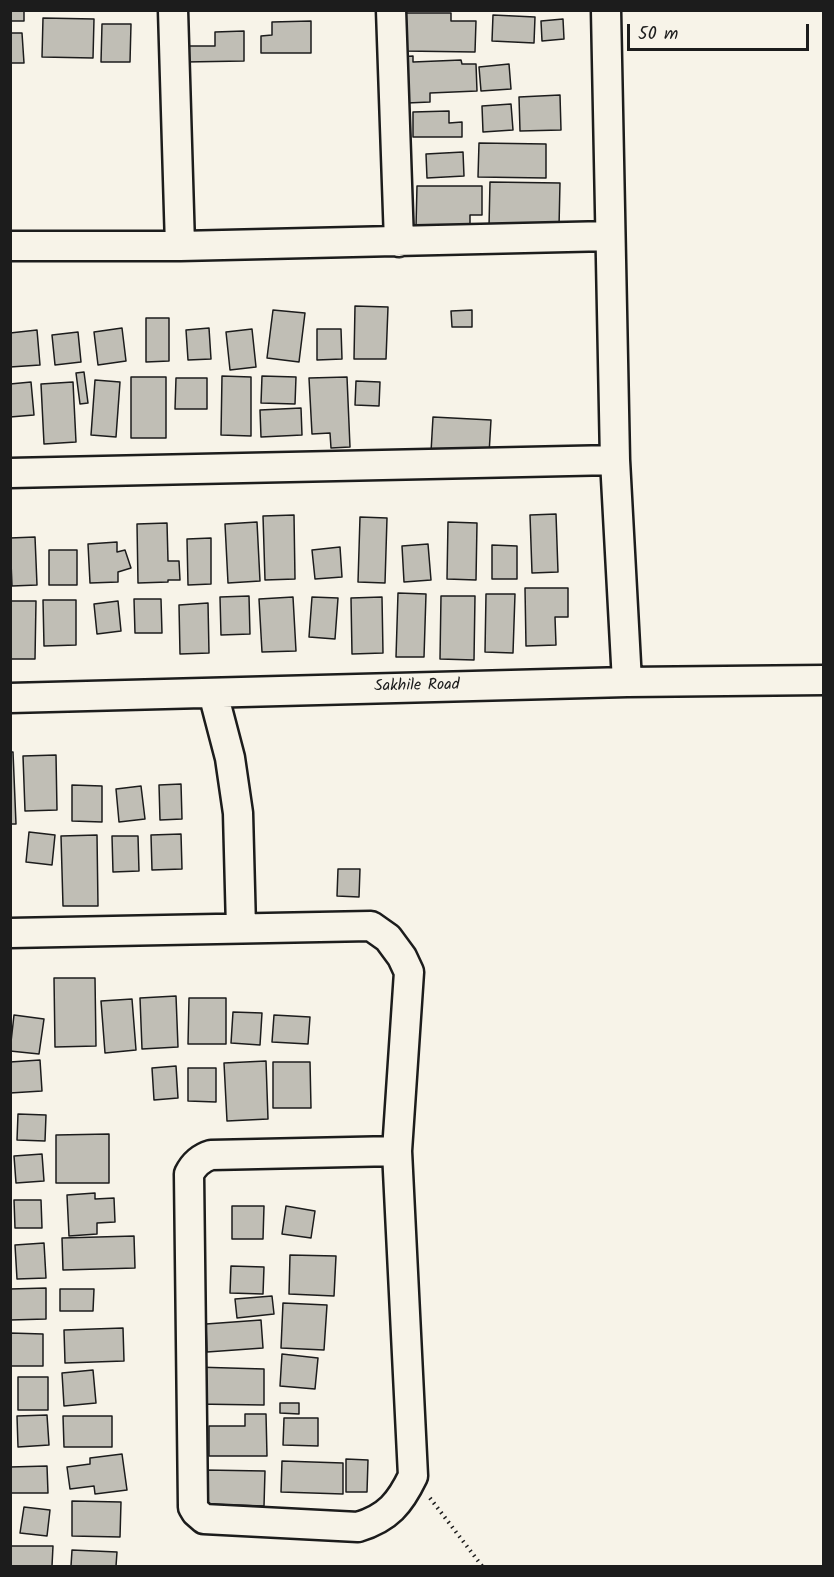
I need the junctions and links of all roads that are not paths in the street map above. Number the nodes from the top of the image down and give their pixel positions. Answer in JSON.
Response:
{"nodes":[{"id":1,"x":173,"y":10,"type":"edge"},
{"id":2,"x":390,"y":10,"type":"edge"},
{"id":3,"x":606,"y":10,"type":"edge"},
{"id":4,"x":610,"y":236,"type":"junction"},
{"id":5,"x":399,"y":242,"type":"junction"},
{"id":6,"x":10,"y":246,"type":"edge"},
{"id":7,"x":180,"y":246,"type":"junction"},
{"id":8,"x":615,"y":460,"type":"junction"},
{"id":9,"x":10,"y":473,"type":"edge"},
{"id":10,"x":824,"y":680,"type":"edge"},
{"id":11,"x":627,"y":682,"type":"junction"},
{"id":12,"x":213,"y":693,"type":"junction"},
{"id":13,"x":10,"y":698,"type":"edge"},
{"id":14,"x":241,"y":928,"type":"junction"},
{"id":15,"x":10,"y":933,"type":"edge"},
{"id":16,"x":397,"y":1151,"type":"junction"}],
"edges":[{"from":1,"to":7,"type":"street"},
{"from":2,"to":5,"type":"street"},
{"from":3,"to":4,"type":"street"},
{"from":4,"to":5,"type":"street"},
{"from":4,"to":8,"type":"street"},
{"from":5,"to":7,"type":"street"},
{"from":6,"to":7,"type":"street"},
{"from":8,"to":9,"type":"street"},
{"from":8,"to":11,"type":"street"},
{"from":10,"to":11,"type":"street","name":"Sakhile Road"},
{"from":11,"to":12,"type":"street","name":"Sakhile Road"},
{"from":12,"to":13,"type":"street","name":"Sakhile Road"},
{"from":12,"to":14,"type":"street"},
{"from":14,"to":15,"type":"street"},
{"from":14,"to":16,"type":"street"},
{"from":16,"to":16,"type":"street"}]}
